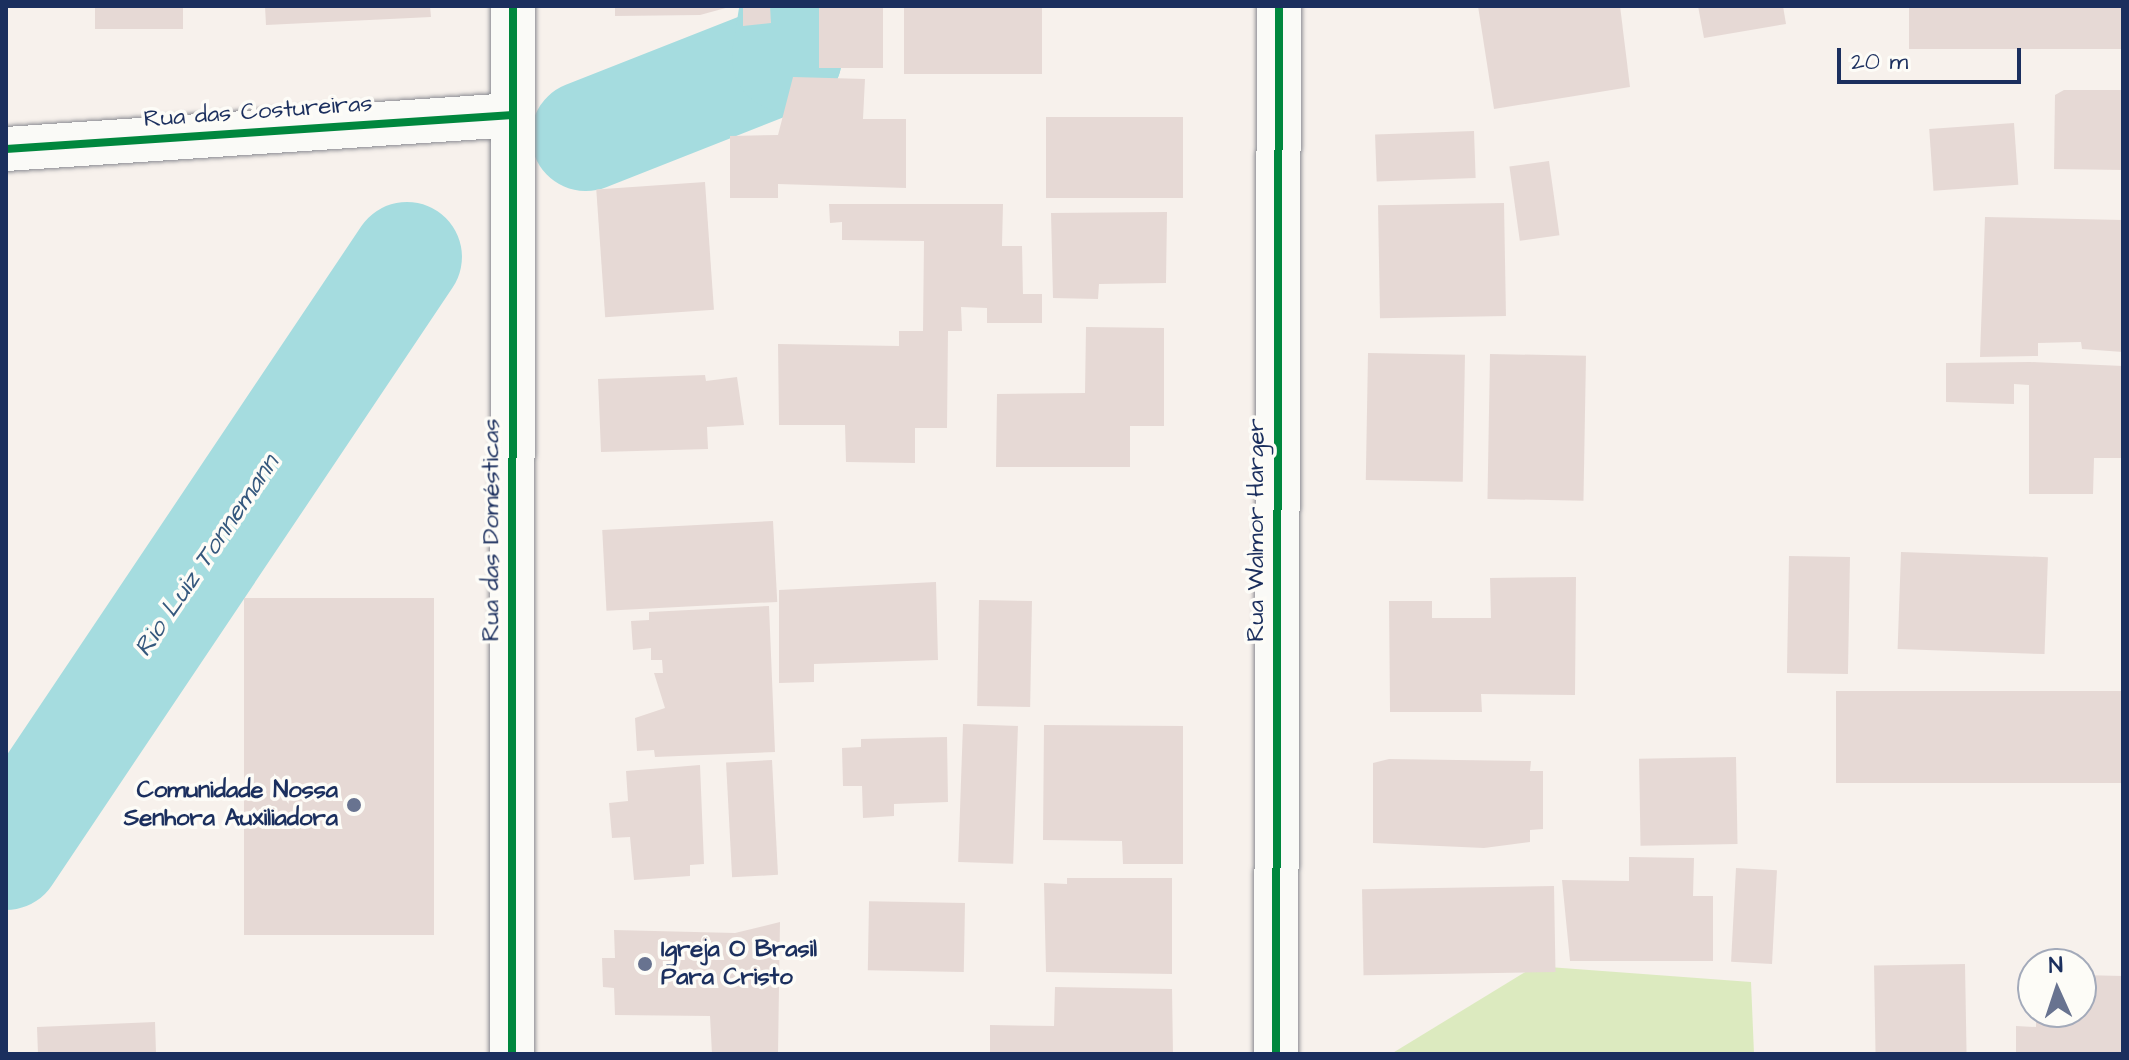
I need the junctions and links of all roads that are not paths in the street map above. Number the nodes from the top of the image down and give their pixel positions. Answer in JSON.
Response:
{"nodes":[{"id":1,"x":513,"y":6,"type":"edge"},
{"id":2,"x":1279,"y":6,"type":"edge"},
{"id":3,"x":513,"y":115,"type":"junction"},
{"id":4,"x":6,"y":149,"type":"edge"},
{"id":5,"x":512,"y":1054,"type":"edge"},
{"id":6,"x":1276,"y":1054,"type":"edge"}],
"edges":[{"from":1,"to":3,"type":"street","name":"Rua das Domésticas"},
{"from":2,"to":6,"type":"street","name":"Rua Walmor Harger"},
{"from":3,"to":4,"type":"street","name":"Rua das Costureiras"},
{"from":3,"to":5,"type":"street","name":"Rua das Domésticas"}]}
